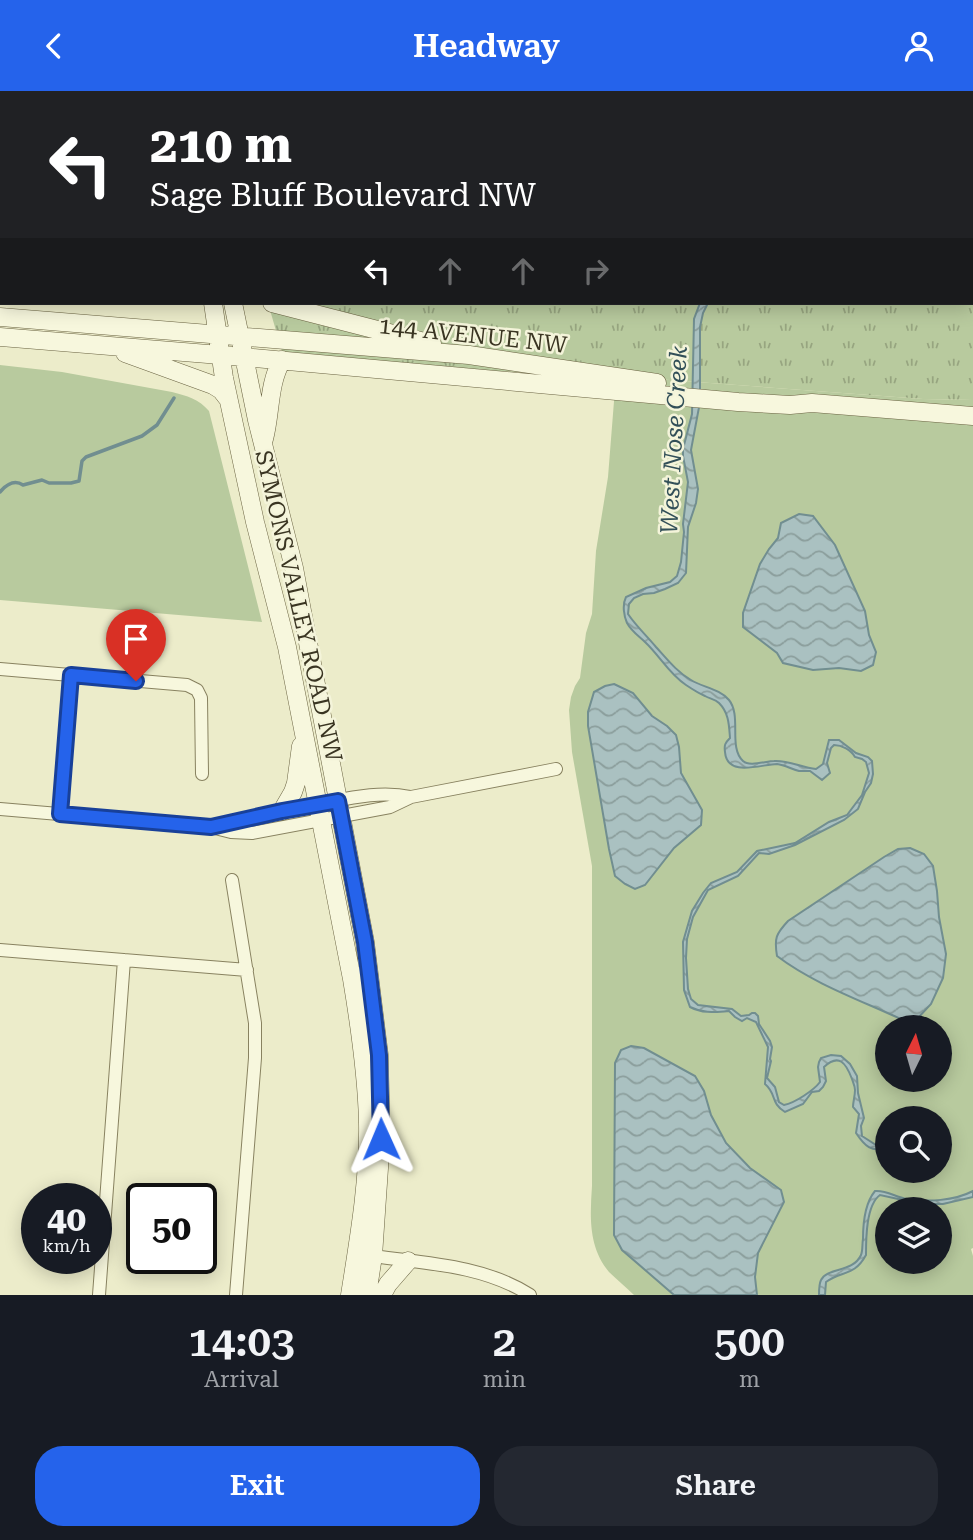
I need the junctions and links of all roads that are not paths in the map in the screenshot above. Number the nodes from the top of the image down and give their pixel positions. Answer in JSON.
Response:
{"nodes":[{"id":1,"x":214,"y":305,"type":"edge"},
{"id":2,"x":233,"y":305,"type":"edge"},
{"id":3,"x":280,"y":305,"type":"edge"},
{"id":4,"x":0,"y":317,"type":"edge"},
{"id":5,"x":229,"y":336,"type":"junction"},
{"id":6,"x":0,"y":338,"type":"edge"},
{"id":7,"x":106,"y":346,"type":"junction"},
{"id":8,"x":469,"y":355,"type":"junction"},
{"id":9,"x":233,"y":356,"type":"junction"},
{"id":10,"x":282,"y":360,"type":"junction"},
{"id":11,"x":654,"y":388,"type":"junction"},
{"id":12,"x":229,"y":399,"type":"junction"},
{"id":13,"x":973,"y":417,"type":"edge"},
{"id":14,"x":262,"y":442,"type":"junction"},
{"id":15,"x":0,"y":669,"type":"edge"},
{"id":16,"x":71,"y":675,"type":"junction"},
{"id":17,"x":303,"y":728,"type":"junction"},
{"id":18,"x":556,"y":769,"type":"dead end"},
{"id":19,"x":202,"y":774,"type":"dead end"},
{"id":20,"x":0,"y":809,"type":"edge"},
{"id":21,"x":340,"y":809,"type":"junction"},
{"id":22,"x":282,"y":811,"type":"junction"},
{"id":23,"x":319,"y":812,"type":"junction"},
{"id":24,"x":60,"y":814,"type":"junction"},
{"id":25,"x":211,"y":827,"type":"junction"},
{"id":26,"x":232,"y":880,"type":"dead end"},
{"id":27,"x":0,"y":950,"type":"edge"},
{"id":28,"x":124,"y":960,"type":"junction"},
{"id":29,"x":247,"y":970,"type":"junction"},
{"id":30,"x":365,"y":1255,"type":"junction"},
{"id":31,"x":408,"y":1261,"type":"junction"},
{"id":32,"x":99,"y":1295,"type":"edge"},
{"id":33,"x":236,"y":1295,"type":"edge"},
{"id":34,"x":350,"y":1295,"type":"edge"},
{"id":35,"x":367,"y":1295,"type":"edge"},
{"id":36,"x":382,"y":1295,"type":"edge"},
{"id":37,"x":530,"y":1295,"type":"edge"}],
"edges":[{"from":1,"to":5,"type":"main road","name":"SYMONS VALLEY ROAD NW"},
{"from":2,"to":5,"type":"main road","name":"SYMONS VALLEY ROAD NW"},
{"from":3,"to":8,"type":"main road"},
{"from":4,"to":5,"type":"main road","name":"144 AVENUE NW"},
{"from":5,"to":8,"type":"main road","name":"144 AVENUE NW"},
{"from":5,"to":9,"type":"main road","name":"SYMONS VALLEY ROAD NW"},
{"from":6,"to":7,"type":"main road","name":"144 AVENUE NW"},
{"from":7,"to":9,"type":"main road","name":"144 AVENUE NW"},
{"from":7,"to":12,"type":"main road"},
{"from":8,"to":11,"type":"main road","name":"144 AVENUE NW"},
{"from":9,"to":10,"type":"main road","name":"144 AVENUE NW"},
{"from":9,"to":12,"type":"main road","name":"SYMONS VALLEY ROAD NW"},
{"from":9,"to":14,"type":"main road","name":"SYMONS VALLEY ROAD NW"},
{"from":10,"to":11,"type":"main road","name":"144 AVENUE NW"},
{"from":10,"to":14,"type":"main road"},
{"from":11,"to":13,"type":"main road","name":"144 AVENUE NW"},
{"from":12,"to":17,"type":"main road","name":"SYMONS VALLEY ROAD NW"},
{"from":14,"to":21,"type":"main road","name":"SYMONS VALLEY ROAD NW"},
{"from":15,"to":16,"type":"street"},
{"from":16,"to":19,"type":"street"},
{"from":16,"to":24,"type":"street"},
{"from":17,"to":22,"type":"main road"},
{"from":17,"to":23,"type":"main road","name":"SYMONS VALLEY ROAD NW"},
{"from":18,"to":21,"type":"street"},
{"from":20,"to":24,"type":"street"},
{"from":21,"to":23,"type":"street"},
{"from":21,"to":30,"type":"main road","name":"SYMONS VALLEY ROAD NW"},
{"from":22,"to":23,"type":"street"},
{"from":22,"to":25,"type":"street"},
{"from":23,"to":25,"type":"street"},
{"from":23,"to":30,"type":"main road","name":"SYMONS VALLEY ROAD NW"},
{"from":24,"to":25,"type":"street"},
{"from":26,"to":29,"type":"street"},
{"from":27,"to":28,"type":"street"},
{"from":28,"to":29,"type":"street"},
{"from":28,"to":32,"type":"street"},
{"from":29,"to":33,"type":"street"},
{"from":30,"to":31,"type":"street"},
{"from":30,"to":34,"type":"main road","name":"SYMONS VALLEY ROAD NW"},
{"from":30,"to":35,"type":"main road","name":"SYMONS VALLEY ROAD NW"},
{"from":31,"to":36,"type":"main road"},
{"from":31,"to":37,"type":"street"}]}
